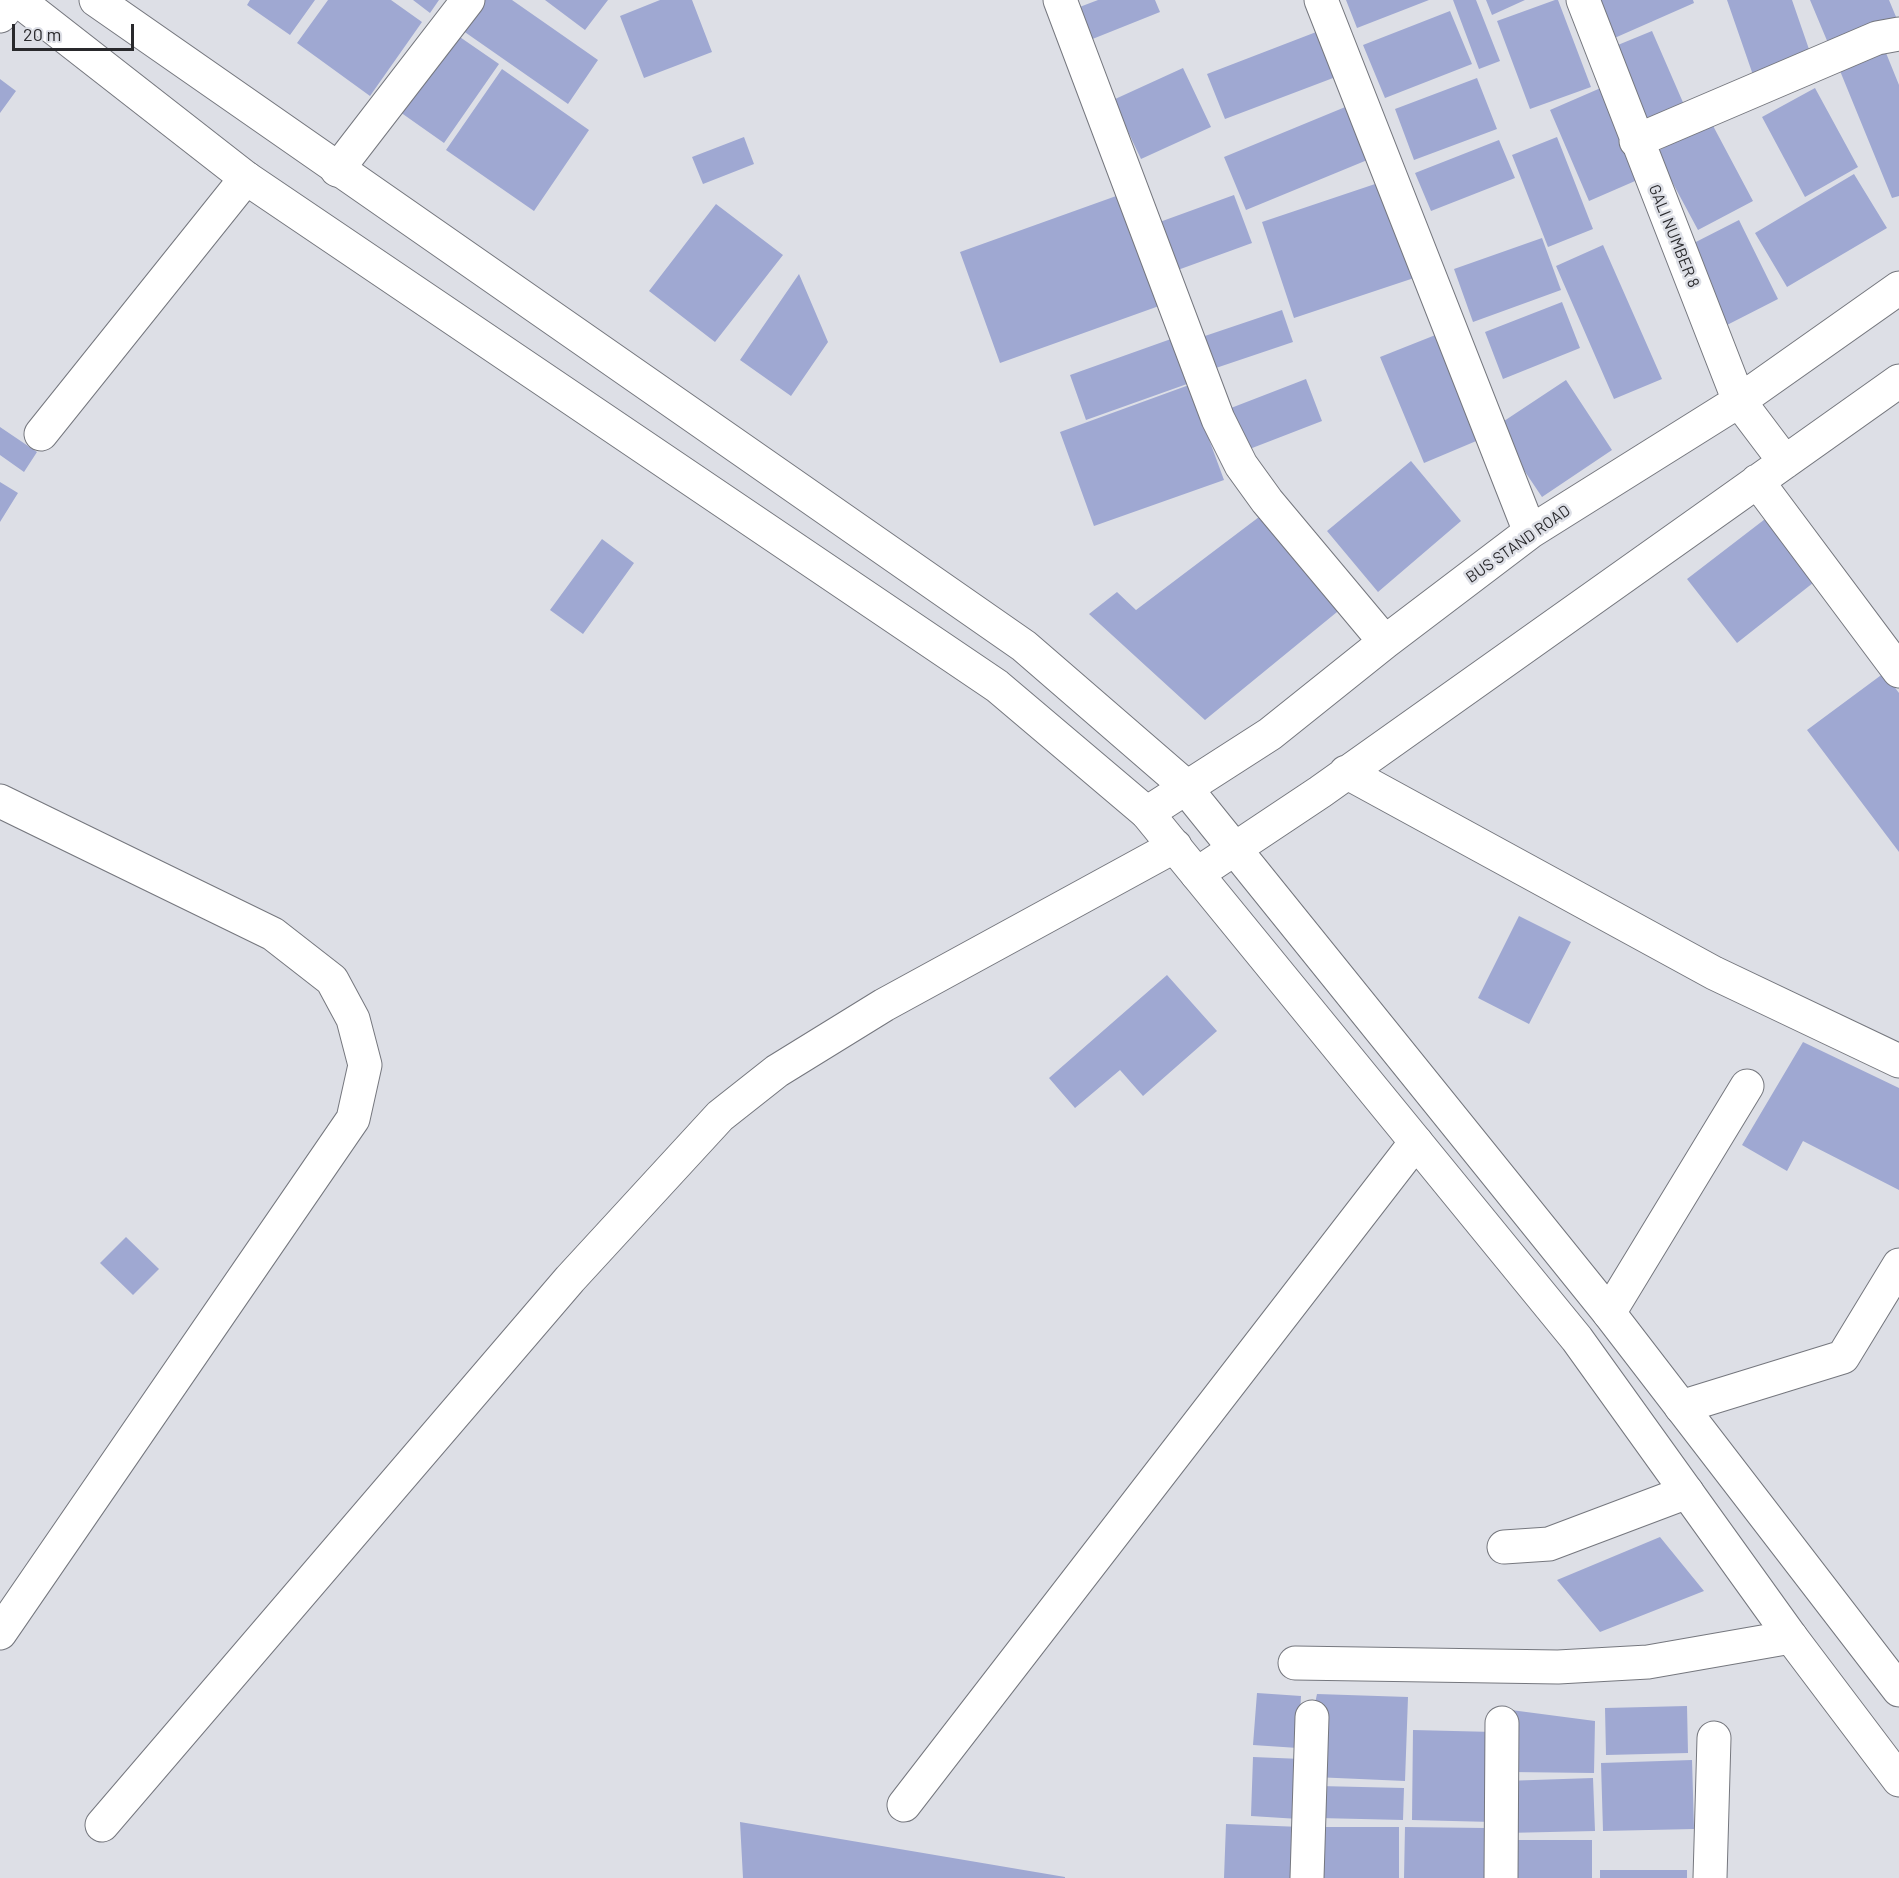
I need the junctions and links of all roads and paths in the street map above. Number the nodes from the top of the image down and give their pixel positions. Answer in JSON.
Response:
{"nodes":[{"id":1,"x":13,"y":0,"type":"edge"},
{"id":2,"x":18,"y":0,"type":"edge"},
{"id":3,"x":96,"y":0,"type":"edge"},
{"id":4,"x":468,"y":0,"type":"edge"},
{"id":5,"x":1060,"y":0,"type":"edge"},
{"id":6,"x":1321,"y":0,"type":"edge"},
{"id":7,"x":1583,"y":0,"type":"edge"},
{"id":8,"x":0,"y":16,"type":"edge"},
{"id":9,"x":1899,"y":34,"type":"edge"},
{"id":10,"x":1636,"y":141,"type":"junction"},
{"id":11,"x":337,"y":170,"type":"junction"},
{"id":12,"x":246,"y":178,"type":"junction"},
{"id":13,"x":1899,"y":288,"type":"edge"},
{"id":14,"x":1899,"y":381,"type":"edge"},
{"id":15,"x":1739,"y":401,"type":"junction"},
{"id":16,"x":41,"y":434,"type":"dead end"},
{"id":17,"x":1785,"y":462,"type":"junction"},
{"id":18,"x":1757,"y":481,"type":"junction"},
{"id":19,"x":1530,"y":532,"type":"junction"},
{"id":20,"x":1385,"y":642,"type":"junction"},
{"id":21,"x":1899,"y":671,"type":"edge"},
{"id":22,"x":1346,"y":772,"type":"junction"},
{"id":23,"x":1185,"y":788,"type":"junction"},
{"id":24,"x":0,"y":801,"type":"edge"},
{"id":25,"x":1147,"y":813,"type":"junction"},
{"id":26,"x":1175,"y":846,"type":"junction"},
{"id":27,"x":1235,"y":848,"type":"junction"},
{"id":28,"x":1197,"y":874,"type":"junction"},
{"id":29,"x":1899,"y":1061,"type":"edge"},
{"id":30,"x":1747,"y":1086,"type":"dead end"},
{"id":31,"x":1416,"y":1142,"type":"junction"},
{"id":32,"x":1899,"y":1265,"type":"edge"},
{"id":33,"x":1609,"y":1314,"type":"junction"},
{"id":34,"x":1681,"y":1407,"type":"junction"},
{"id":35,"x":1687,"y":1492,"type":"junction"},
{"id":36,"x":1504,"y":1547,"type":"dead end"},
{"id":37,"x":0,"y":1633,"type":"edge"},
{"id":38,"x":1791,"y":1637,"type":"junction"},
{"id":39,"x":1295,"y":1663,"type":"dead end"},
{"id":40,"x":1899,"y":1690,"type":"edge"},
{"id":41,"x":1312,"y":1717,"type":"dead end"},
{"id":42,"x":1502,"y":1723,"type":"dead end"},
{"id":43,"x":1714,"y":1738,"type":"dead end"},
{"id":44,"x":1899,"y":1780,"type":"edge"},
{"id":45,"x":904,"y":1805,"type":"dead end"},
{"id":46,"x":102,"y":1825,"type":"dead end"},
{"id":47,"x":1307,"y":1878,"type":"edge"},
{"id":48,"x":1501,"y":1878,"type":"edge"},
{"id":49,"x":1710,"y":1878,"type":"edge"}],
"edges":[{"from":1,"to":8,"type":"street"},
{"from":2,"to":12,"type":"street"},
{"from":3,"to":11,"type":"street"},
{"from":4,"to":11,"type":"street"},
{"from":5,"to":20,"type":"street"},
{"from":6,"to":19,"type":"street"},
{"from":7,"to":10,"type":"street","name":"GALI NUMBER 8"},
{"from":9,"to":10,"type":"street"},
{"from":10,"to":15,"type":"street","name":"GALI NUMBER 8"},
{"from":11,"to":23,"type":"street"},
{"from":12,"to":16,"type":"street"},
{"from":12,"to":25,"type":"street"},
{"from":13,"to":15,"type":"street","name":"BUS STAND ROAD"},
{"from":14,"to":17,"type":"street"},
{"from":15,"to":17,"type":"street","name":"GALI NUMBER 8"},
{"from":15,"to":19,"type":"street","name":"BUS STAND ROAD"},
{"from":17,"to":18,"type":"street"},
{"from":18,"to":21,"type":"street"},
{"from":18,"to":22,"type":"street"},
{"from":19,"to":20,"type":"street","name":"BUS STAND ROAD"},
{"from":20,"to":23,"type":"street","name":"BUS STAND ROAD"},
{"from":22,"to":27,"type":"street"},
{"from":22,"to":29,"type":"street"},
{"from":23,"to":25,"type":"street","name":"BUS STAND ROAD"},
{"from":23,"to":27,"type":"street"},
{"from":24,"to":37,"type":"street"},
{"from":25,"to":26,"type":"street"},
{"from":26,"to":28,"type":"street"},
{"from":26,"to":46,"type":"street"},
{"from":27,"to":28,"type":"street"},
{"from":27,"to":33,"type":"street"},
{"from":28,"to":31,"type":"street"},
{"from":30,"to":33,"type":"street"},
{"from":31,"to":35,"type":"street"},
{"from":31,"to":45,"type":"street"},
{"from":32,"to":34,"type":"street"},
{"from":33,"to":34,"type":"street"},
{"from":34,"to":40,"type":"street"},
{"from":35,"to":36,"type":"street"},
{"from":35,"to":38,"type":"street"},
{"from":38,"to":39,"type":"street"},
{"from":38,"to":44,"type":"street"},
{"from":41,"to":47,"type":"street"},
{"from":42,"to":48,"type":"street"},
{"from":43,"to":49,"type":"street"}]}
